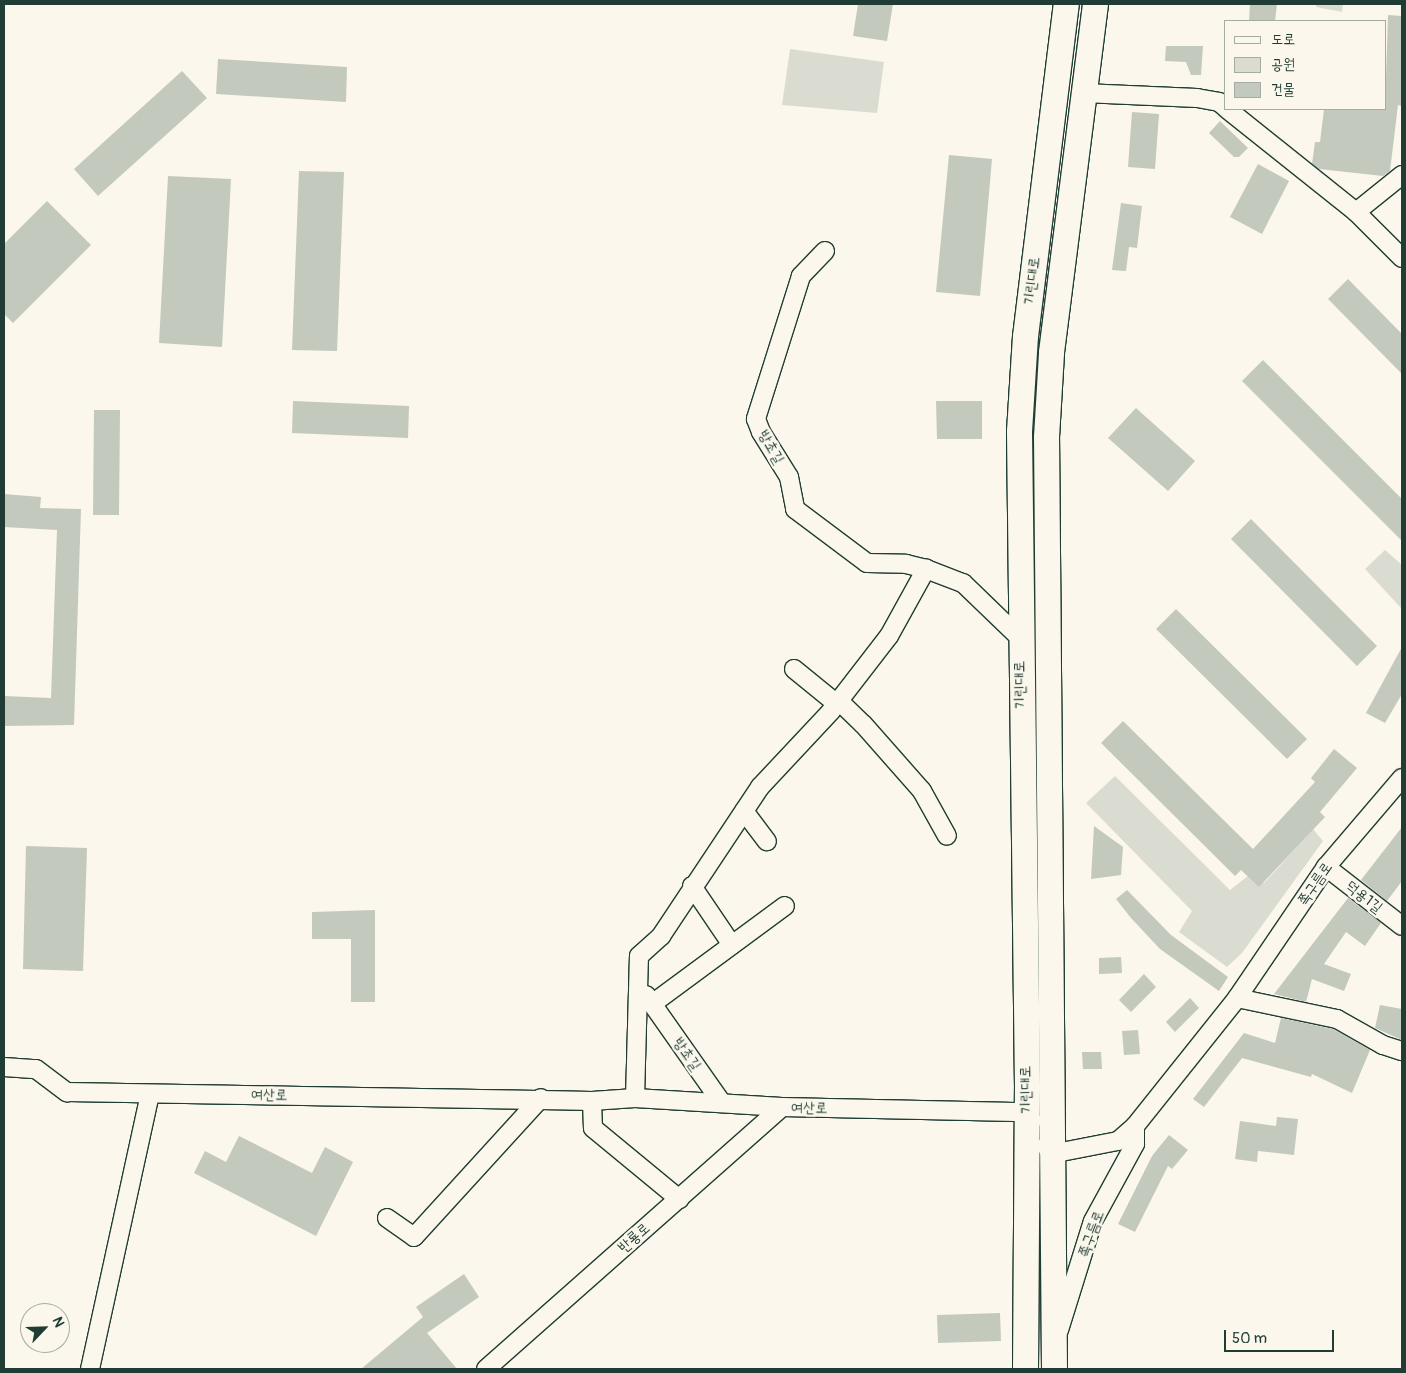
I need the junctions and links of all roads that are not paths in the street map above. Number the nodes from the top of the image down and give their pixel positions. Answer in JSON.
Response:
{"nodes":[{"id":1,"x":1066,"y":4,"type":"edge"},
{"id":2,"x":1095,"y":4,"type":"edge"},
{"id":3,"x":1083,"y":93,"type":"junction"},
{"id":4,"x":1224,"y":107,"type":"edge"},
{"id":5,"x":1228,"y":110,"type":"edge"},
{"id":6,"x":1402,"y":175,"type":"edge"},
{"id":7,"x":1356,"y":212,"type":"junction"},
{"id":8,"x":825,"y":250,"type":"dead end"},
{"id":9,"x":1402,"y":258,"type":"edge"},
{"id":10,"x":926,"y":569,"type":"junction"},
{"id":11,"x":1020,"y":638,"type":"junction"},
{"id":12,"x":794,"y":669,"type":"dead end"},
{"id":13,"x":838,"y":703,"type":"junction"},
{"id":14,"x":1402,"y":778,"type":"edge"},
{"id":15,"x":744,"y":811,"type":"junction"},
{"id":16,"x":947,"y":836,"type":"dead end"},
{"id":17,"x":767,"y":841,"type":"dead end"},
{"id":18,"x":1326,"y":867,"type":"junction"},
{"id":19,"x":692,"y":886,"type":"junction"},
{"id":20,"x":785,"y":906,"type":"dead end"},
{"id":21,"x":1402,"y":926,"type":"edge"},
{"id":22,"x":732,"y":945,"type":"junction"},
{"id":23,"x":638,"y":984,"type":"junction"},
{"id":24,"x":1237,"y":998,"type":"junction"},
{"id":25,"x":652,"y":1004,"type":"junction"},
{"id":26,"x":1402,"y":1050,"type":"edge"},
{"id":27,"x":4,"y":1066,"type":"edge"},
{"id":28,"x":150,"y":1094,"type":"junction"},
{"id":29,"x":542,"y":1098,"type":"junction"},
{"id":30,"x":635,"y":1098,"type":"junction"},
{"id":31,"x":592,"y":1101,"type":"junction"},
{"id":32,"x":722,"y":1103,"type":"junction"},
{"id":33,"x":782,"y":1107,"type":"junction"},
{"id":34,"x":1027,"y":1112,"type":"junction"},
{"id":35,"x":1135,"y":1126,"type":"junction"},
{"id":36,"x":1051,"y":1154,"type":"junction"},
{"id":37,"x":679,"y":1199,"type":"junction"},
{"id":38,"x":387,"y":1218,"type":"dead end"},
{"id":39,"x":1054,"y":1358,"type":"edge"},
{"id":40,"x":90,"y":1369,"type":"edge"},
{"id":41,"x":486,"y":1369,"type":"edge"},
{"id":42,"x":1025,"y":1369,"type":"edge"}],
"edges":[{"from":1,"to":11,"type":"street","name":"기린대로"},
{"from":2,"to":3,"type":"street","name":"기린대로"},
{"from":3,"to":4,"type":"street"},
{"from":3,"to":36,"type":"street","name":"기린대로"},
{"from":5,"to":7,"type":"street"},
{"from":6,"to":7,"type":"street"},
{"from":7,"to":9,"type":"street"},
{"from":8,"to":10,"type":"street","name":"방초길"},
{"from":10,"to":11,"type":"street","name":"방초길"},
{"from":10,"to":13,"type":"street"},
{"from":11,"to":34,"type":"street","name":"기린대로"},
{"from":12,"to":13,"type":"street"},
{"from":13,"to":15,"type":"street"},
{"from":13,"to":16,"type":"street"},
{"from":14,"to":18,"type":"street","name":"쪽구름로"},
{"from":15,"to":17,"type":"street"},
{"from":15,"to":19,"type":"street"},
{"from":18,"to":21,"type":"street","name":"덕용1길"},
{"from":18,"to":24,"type":"street","name":"쪽구름로"},
{"from":19,"to":22,"type":"street"},
{"from":19,"to":23,"type":"street"},
{"from":20,"to":22,"type":"street"},
{"from":22,"to":25,"type":"street"},
{"from":23,"to":25,"type":"street","name":"방초길"},
{"from":23,"to":30,"type":"street"},
{"from":24,"to":26,"type":"street"},
{"from":24,"to":35,"type":"street","name":"쪽구름로"},
{"from":25,"to":32,"type":"street","name":"방초길"},
{"from":27,"to":28,"type":"street","name":"여산로"},
{"from":28,"to":29,"type":"street","name":"여산로"},
{"from":28,"to":40,"type":"street"},
{"from":29,"to":31,"type":"street","name":"여산로"},
{"from":29,"to":38,"type":"street"},
{"from":30,"to":31,"type":"street","name":"여산로"},
{"from":30,"to":32,"type":"street","name":"여산로"},
{"from":31,"to":37,"type":"street"},
{"from":32,"to":33,"type":"street","name":"여산로"},
{"from":33,"to":34,"type":"street","name":"여산로"},
{"from":33,"to":37,"type":"street","name":"반룡로"},
{"from":34,"to":36,"type":"street"},
{"from":34,"to":42,"type":"street","name":"기린대로"},
{"from":35,"to":36,"type":"street","name":"쪽구름로"},
{"from":35,"to":39,"type":"street","name":"쪽구름로"},
{"from":36,"to":39,"type":"street","name":"기린대로"},
{"from":37,"to":41,"type":"street","name":"반룡로"}]}
